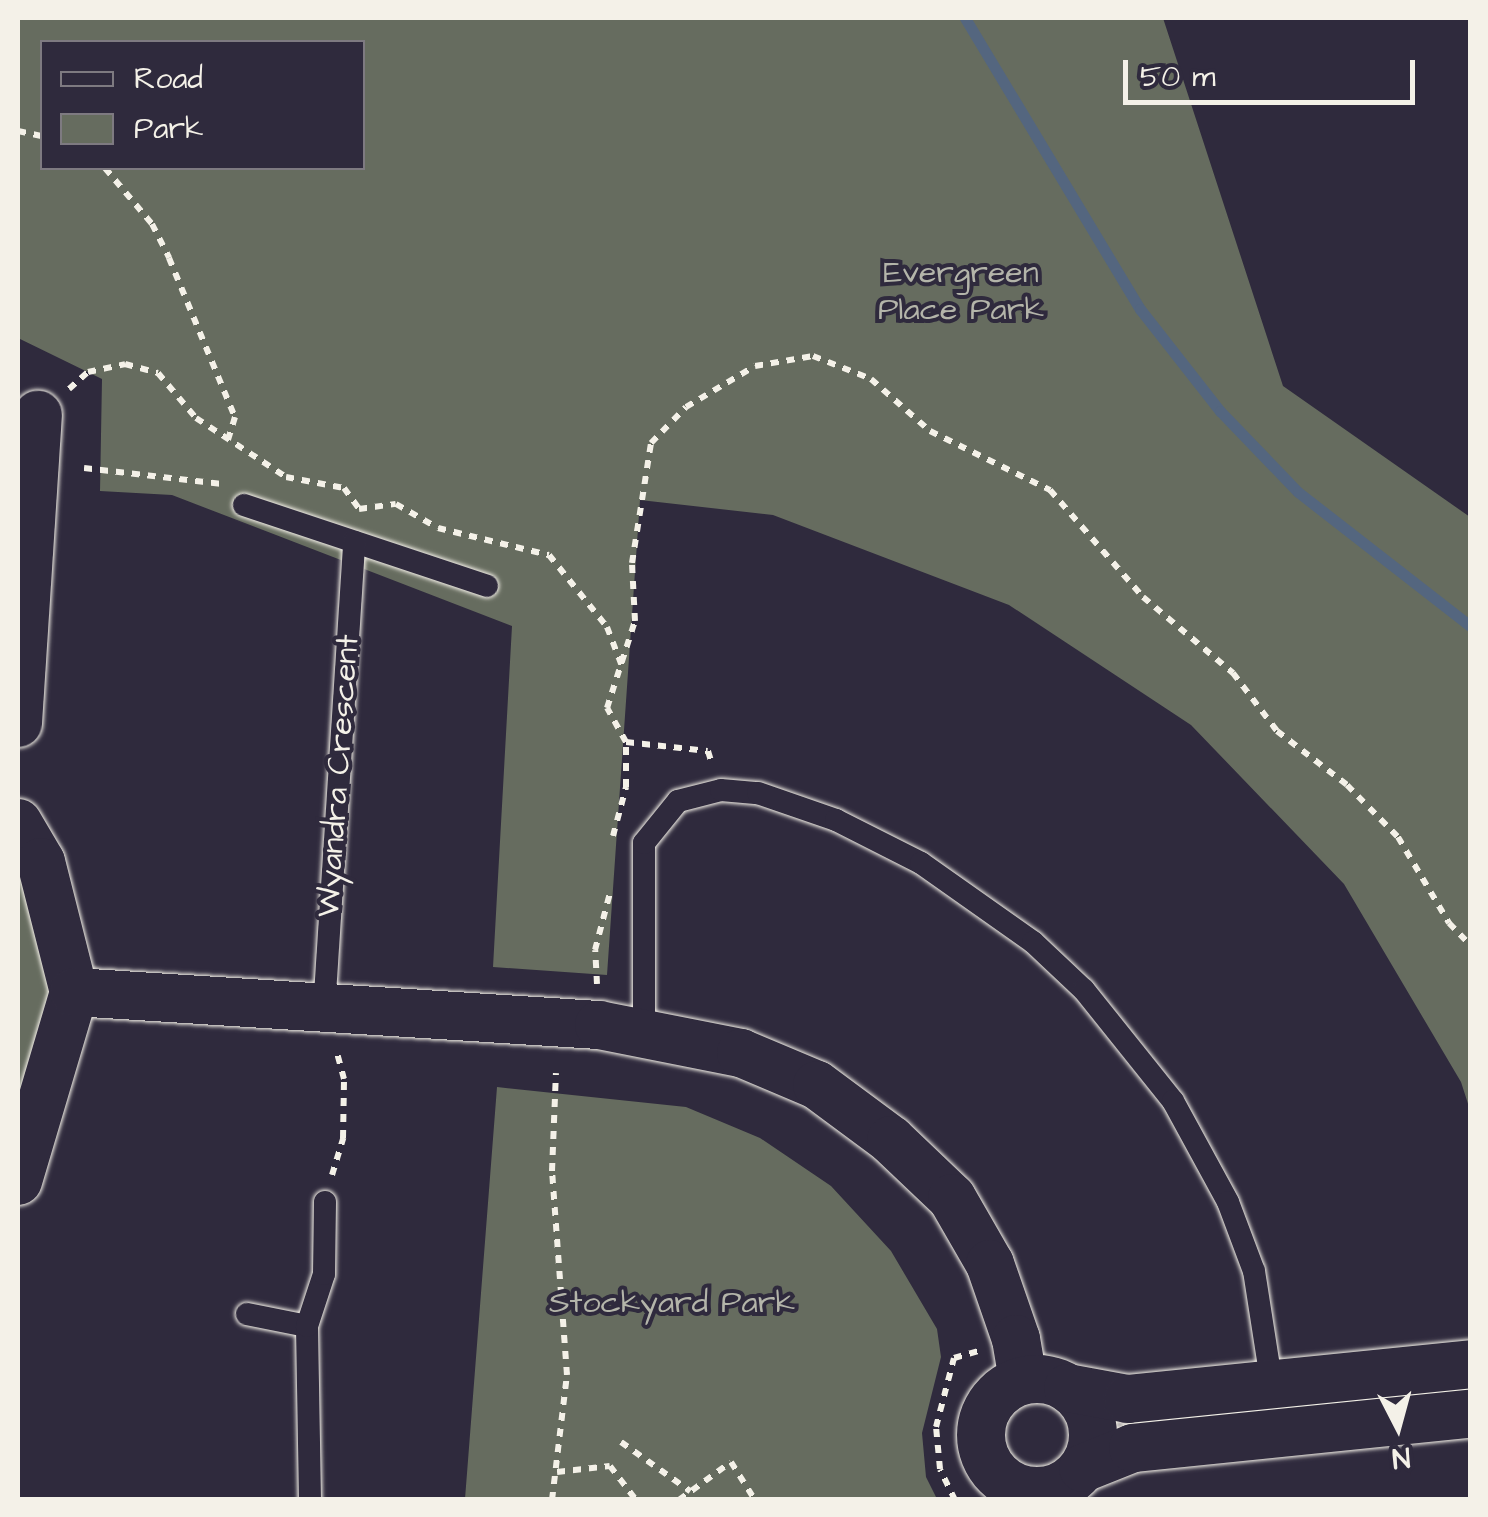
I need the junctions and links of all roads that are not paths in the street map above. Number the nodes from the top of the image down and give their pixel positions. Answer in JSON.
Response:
{"nodes":[{"id":1,"x":38,"y":415,"type":"road end"},
{"id":2,"x":244,"y":505,"type":"road end"},
{"id":3,"x":354,"y":542,"type":"junction"},
{"id":4,"x":487,"y":586,"type":"dead end"},
{"id":5,"x":18,"y":723,"type":"edge"},
{"id":6,"x":18,"y":823,"type":"edge"},
{"id":7,"x":74,"y":992,"type":"junction"},
{"id":8,"x":324,"y":1010,"type":"junction"},
{"id":9,"x":644,"y":1029,"type":"junction"},
{"id":10,"x":18,"y":1181,"type":"edge"},
{"id":11,"x":325,"y":1202,"type":"road end"},
{"id":12,"x":247,"y":1314,"type":"dead end"},
{"id":13,"x":307,"y":1326,"type":"junction"},
{"id":14,"x":1470,"y":1364,"type":"edge"},
{"id":15,"x":1046,"y":1384,"type":"junction"},
{"id":16,"x":1272,"y":1386,"type":"junction"},
{"id":17,"x":1470,"y":1414,"type":"edge"},
{"id":18,"x":1083,"y":1468,"type":"junction"},
{"id":19,"x":1034,"y":1495,"type":"edge"},
{"id":20,"x":310,"y":1500,"type":"edge"}],
"edges":[{"from":1,"to":5,"type":"street"},
{"from":2,"to":3,"type":"lane"},
{"from":3,"to":4,"type":"lane"},
{"from":3,"to":8,"type":"lane","name":"Wyandra Crescent"},
{"from":6,"to":7,"type":"street"},
{"from":7,"to":8,"type":"street"},
{"from":7,"to":10,"type":"street"},
{"from":8,"to":9,"type":"street"},
{"from":9,"to":15,"type":"street"},
{"from":9,"to":16,"type":"lane"},
{"from":11,"to":13,"type":"lane"},
{"from":12,"to":13,"type":"lane"},
{"from":13,"to":20,"type":"lane"},
{"from":14,"to":16,"type":"street"},
{"from":15,"to":16,"type":"street"},
{"from":15,"to":18,"type":"street"},
{"from":15,"to":19,"type":"street"},
{"from":17,"to":18,"type":"street"},
{"from":18,"to":19,"type":"street"}]}
